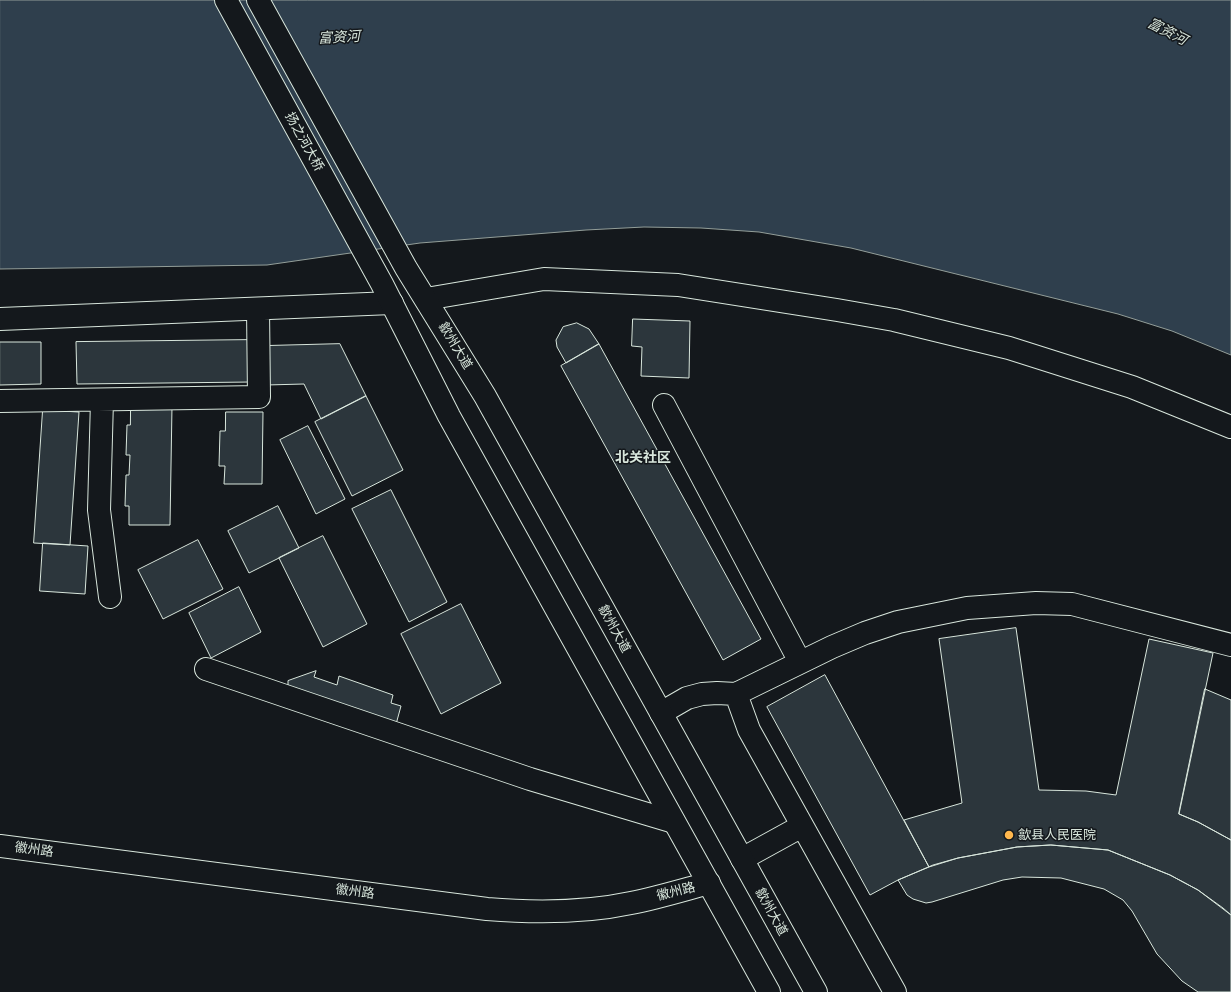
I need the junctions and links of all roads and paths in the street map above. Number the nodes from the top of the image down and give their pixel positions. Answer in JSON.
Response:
{"nodes":[{"id":1,"x":226,"y":0,"type":"edge"},
{"id":2,"x":258,"y":0,"type":"edge"},
{"id":3,"x":426,"y":299,"type":"junction"},
{"id":4,"x":392,"y":303,"type":"junction"},
{"id":5,"x":258,"y":308,"type":"junction"},
{"id":6,"x":0,"y":319,"type":"edge"},
{"id":7,"x":102,"y":400,"type":"junction"},
{"id":8,"x":0,"y":401,"type":"edge"},
{"id":9,"x":664,"y":405,"type":"dead end"},
{"id":10,"x":1231,"y":427,"type":"edge"},
{"id":11,"x":110,"y":597,"type":"dead end"},
{"id":12,"x":1231,"y":645,"type":"edge"},
{"id":13,"x":800,"y":662,"type":"junction"},
{"id":14,"x":206,"y":669,"type":"dead end"},
{"id":15,"x":736,"y":694,"type":"junction"},
{"id":16,"x":661,"y":713,"type":"junction"},
{"id":17,"x":674,"y":822,"type":"junction"},
{"id":18,"x":802,"y":826,"type":"junction"},
{"id":19,"x":0,"y":846,"type":"edge"},
{"id":20,"x":742,"y":859,"type":"junction"},
{"id":21,"x":709,"y":883,"type":"junction"},
{"id":22,"x":769,"y":992,"type":"edge"},
{"id":23,"x":816,"y":992,"type":"edge"},
{"id":24,"x":895,"y":992,"type":"edge"}],
"edges":[{"from":1,"to":4,"type":"main road","name":"扬之河大桥"},
{"from":2,"to":3,"type":"main road","name":"歙州大道"},
{"from":3,"to":10,"type":"main road"},
{"from":3,"to":16,"type":"main road","name":"歙州大道"},
{"from":4,"to":5,"type":"main road"},
{"from":4,"to":17,"type":"main road"},
{"from":5,"to":6,"type":"main road"},
{"from":5,"to":7,"type":"main road"},
{"from":7,"to":8,"type":"main road"},
{"from":7,"to":11,"type":"main road"},
{"from":9,"to":13,"type":"main road"},
{"from":12,"to":13,"type":"main road"},
{"from":13,"to":15,"type":"main road"},
{"from":14,"to":17,"type":"main road"},
{"from":15,"to":16,"type":"main road"},
{"from":15,"to":18,"type":"main road"},
{"from":16,"to":20,"type":"main road","name":"歙州大道"},
{"from":17,"to":21,"type":"main road"},
{"from":18,"to":20,"type":"main road"},
{"from":18,"to":24,"type":"main road"},
{"from":19,"to":21,"type":"main road","name":"徽州路"},
{"from":20,"to":23,"type":"main road","name":"歙州大道"},
{"from":21,"to":22,"type":"main road"}]}
